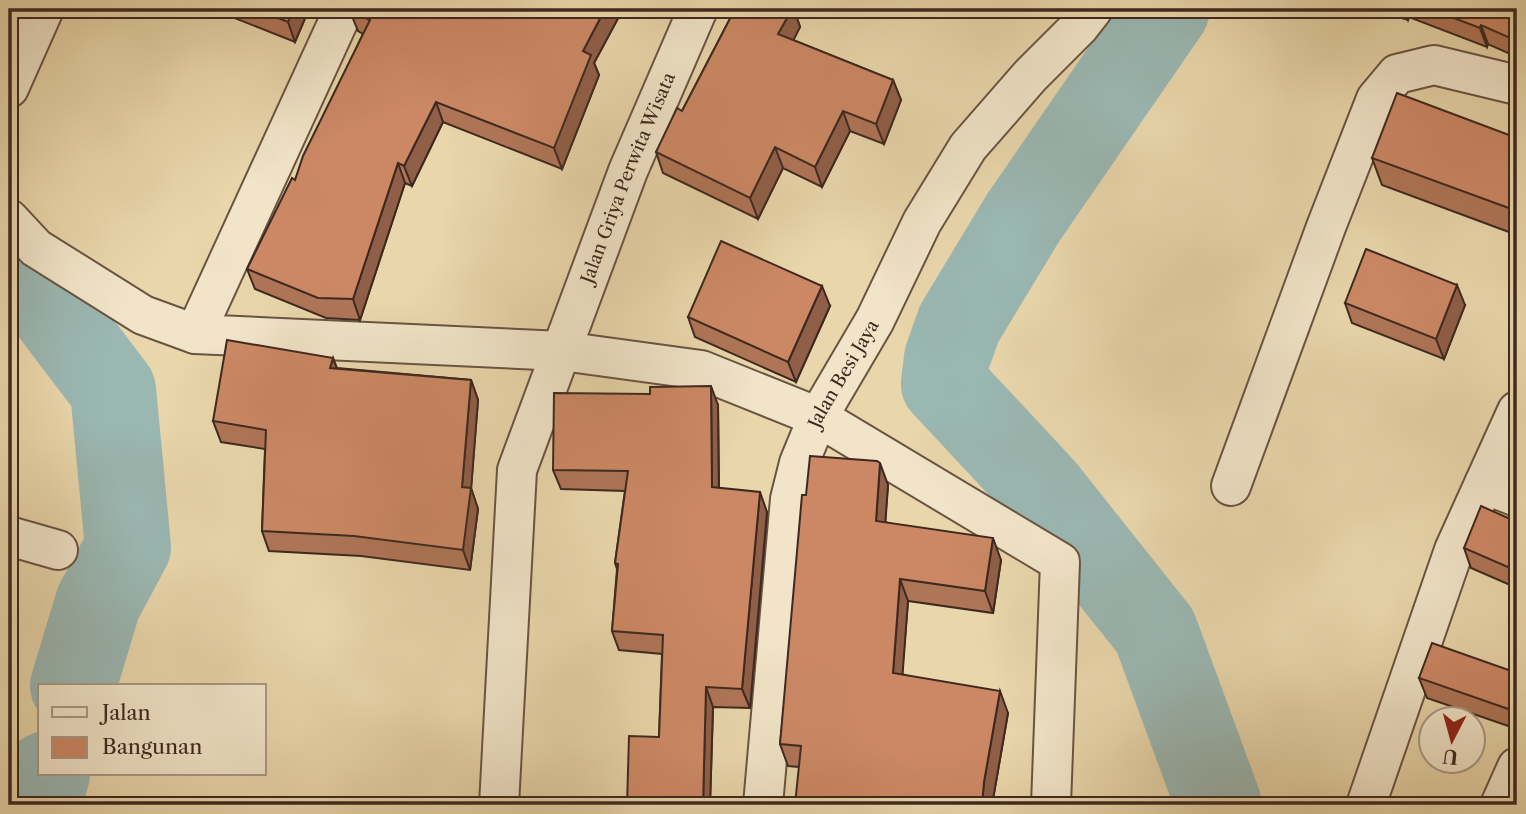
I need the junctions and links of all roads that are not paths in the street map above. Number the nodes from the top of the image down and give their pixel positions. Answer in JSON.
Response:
{"nodes":[{"id":1,"x":44,"y":9,"type":"edge"},
{"id":2,"x":344,"y":9,"type":"edge"},
{"id":3,"x":698,"y":9,"type":"edge"},
{"id":4,"x":1093,"y":9,"type":"edge"},
{"id":5,"x":1517,"y":85,"type":"edge"},
{"id":6,"x":9,"y":88,"type":"edge"},
{"id":7,"x":9,"y":219,"type":"edge"},
{"id":8,"x":195,"y":334,"type":"junction"},
{"id":9,"x":562,"y":351,"type":"junction"},
{"id":10,"x":1517,"y":411,"type":"edge"},
{"id":11,"x":818,"y":417,"type":"junction"},
{"id":12,"x":1231,"y":485,"type":"dead end"},
{"id":13,"x":1501,"y":491,"type":"edge"},
{"id":14,"x":9,"y":536,"type":"edge"},
{"id":15,"x":58,"y":550,"type":"dead end"},
{"id":16,"x":1517,"y":767,"type":"edge"},
{"id":17,"x":499,"y":805,"type":"edge"},
{"id":18,"x":763,"y":805,"type":"edge"},
{"id":19,"x":1051,"y":805,"type":"edge"},
{"id":20,"x":1366,"y":805,"type":"edge"},
{"id":21,"x":1500,"y":805,"type":"edge"}],
"edges":[{"from":1,"to":6,"type":"street"},
{"from":2,"to":8,"type":"street"},
{"from":3,"to":9,"type":"street","name":"Jalan Griya Perwita Wisata"},
{"from":4,"to":11,"type":"street","name":"Jalan Besi Jaya"},
{"from":5,"to":12,"type":"street"},
{"from":7,"to":8,"type":"street"},
{"from":8,"to":9,"type":"street"},
{"from":9,"to":11,"type":"street"},
{"from":9,"to":17,"type":"street","name":"Jalan Griya Perwita Wisata"},
{"from":10,"to":13,"type":"street"},
{"from":11,"to":18,"type":"street","name":"Jalan Besi Jaya"},
{"from":11,"to":19,"type":"street"},
{"from":13,"to":20,"type":"street"},
{"from":14,"to":15,"type":"street"},
{"from":16,"to":21,"type":"street"}]}
